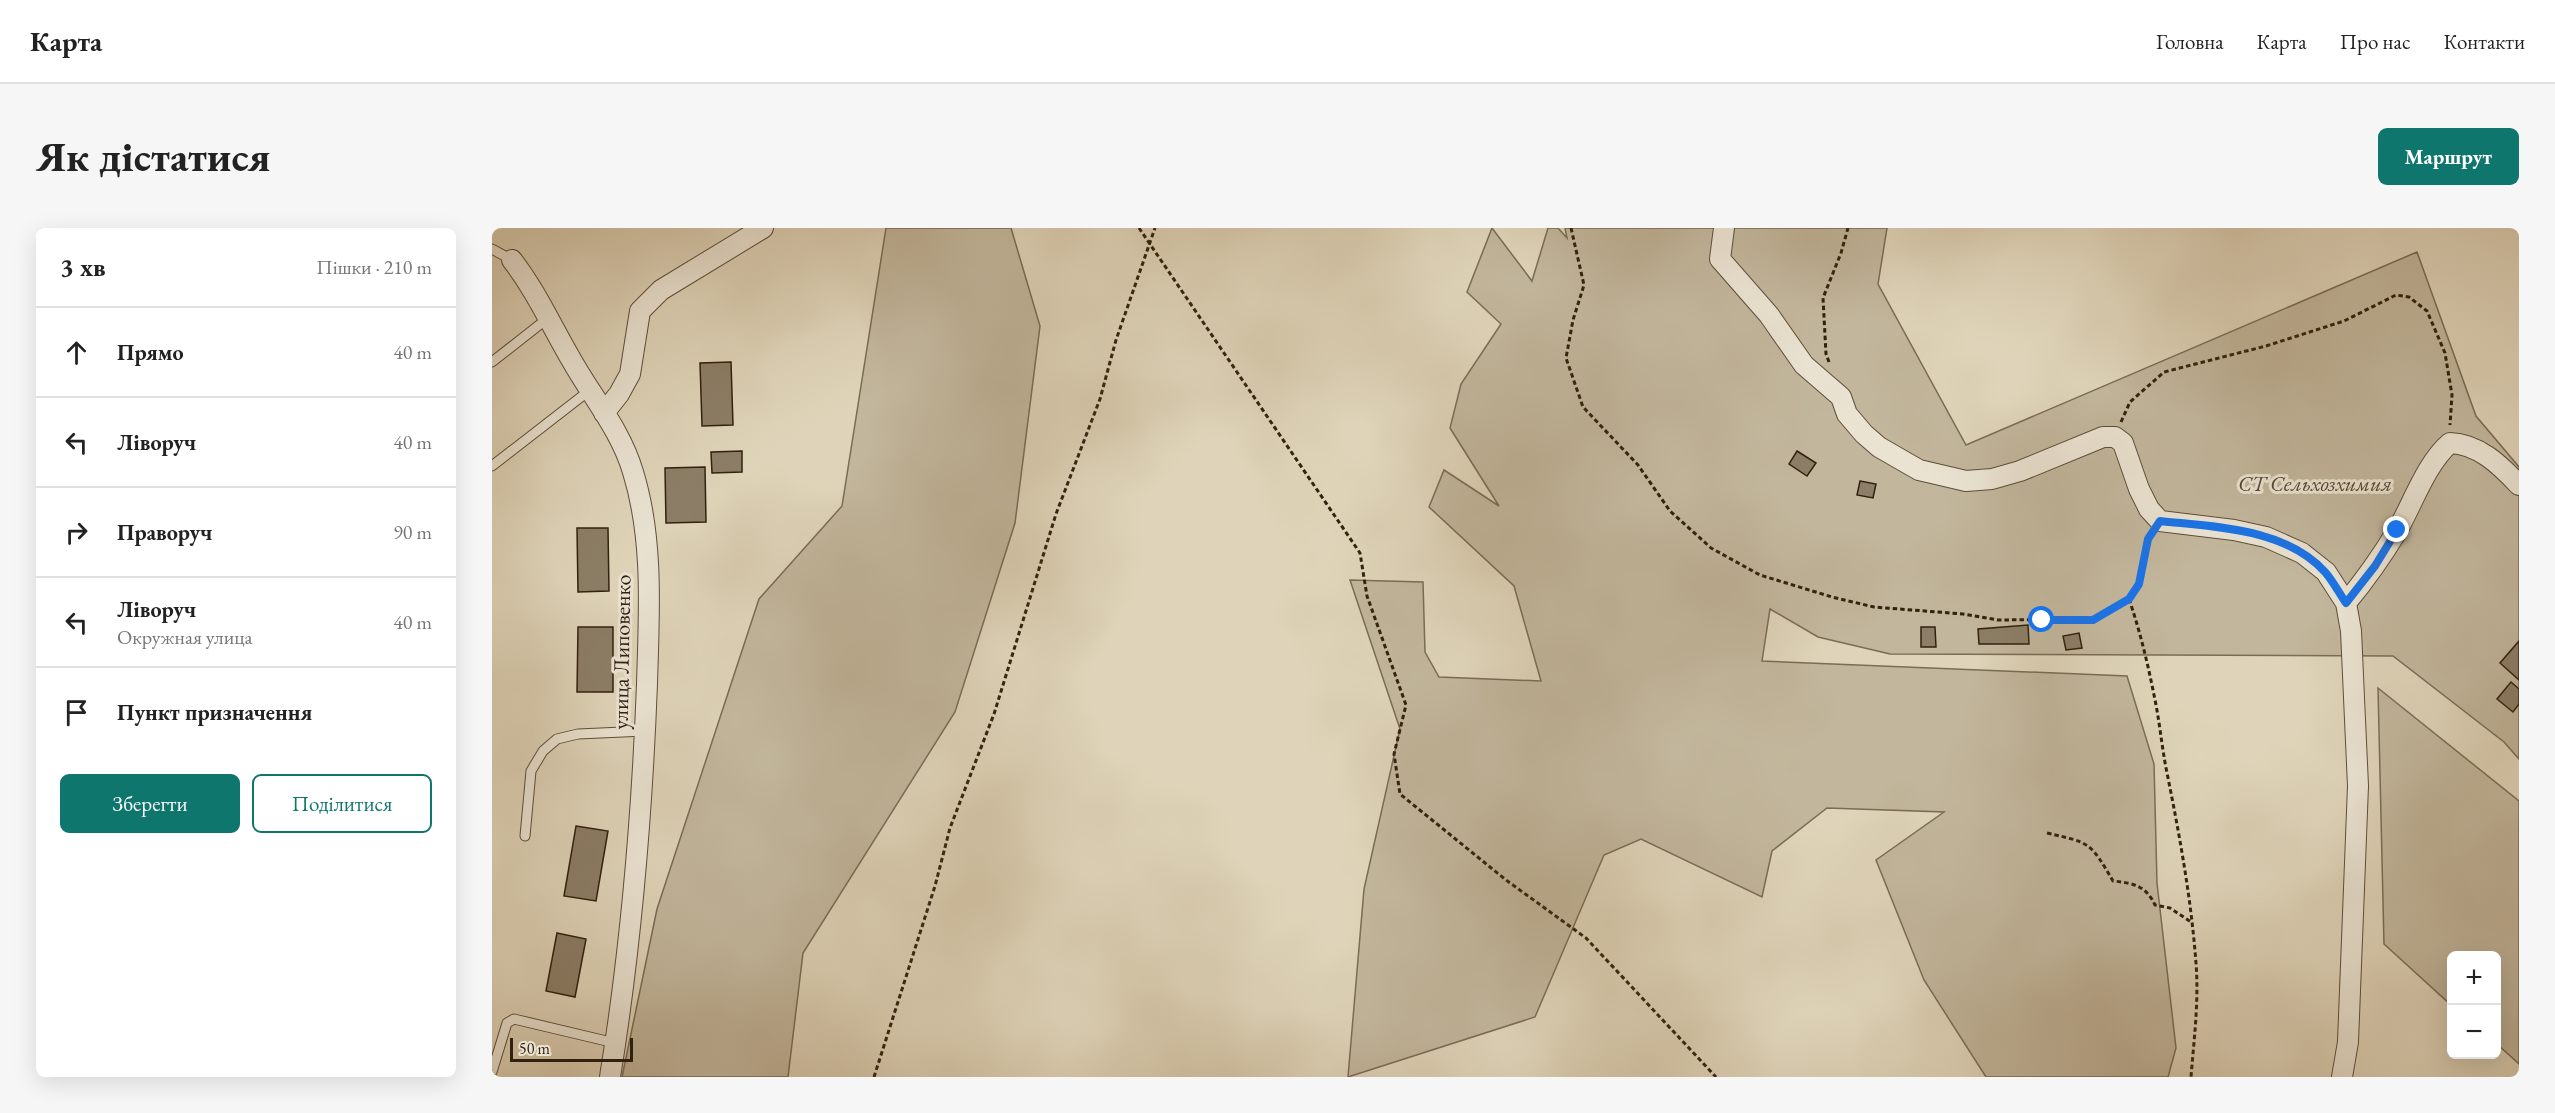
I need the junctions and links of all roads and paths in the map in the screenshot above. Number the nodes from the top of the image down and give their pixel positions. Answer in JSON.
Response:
{"nodes":[{"id":1,"x":763,"y":228,"type":"edge"},
{"id":2,"x":1138,"y":228,"type":"edge"},
{"id":3,"x":1155,"y":228,"type":"edge"},
{"id":4,"x":1572,"y":228,"type":"edge"},
{"id":5,"x":1724,"y":228,"type":"edge"},
{"id":6,"x":1848,"y":228,"type":"edge"},
{"id":7,"x":1149,"y":244,"type":"junction"},
{"id":8,"x":492,"y":249,"type":"edge"},
{"id":9,"x":512,"y":260,"type":"joint"},
{"id":10,"x":548,"y":318,"type":"junction"},
{"id":11,"x":492,"y":363,"type":"edge"},
{"id":12,"x":1830,"y":365,"type":"dead end"},
{"id":13,"x":590,"y":390,"type":"junction"},
{"id":14,"x":604,"y":413,"type":"junction"},
{"id":15,"x":2115,"y":437,"type":"junction"},
{"id":16,"x":2450,"y":443,"type":"junction"},
{"id":17,"x":492,"y":466,"type":"edge"},
{"id":18,"x":2519,"y":485,"type":"edge"},
{"id":19,"x":2160,"y":521,"type":"junction"},
{"id":20,"x":2129,"y":599,"type":"junction"},
{"id":21,"x":2346,"y":603,"type":"junction"},
{"id":22,"x":645,"y":731,"type":"junction"},
{"id":23,"x":2047,"y":832,"type":"dead end"},
{"id":24,"x":525,"y":836,"type":"dead end"},
{"id":25,"x":2191,"y":922,"type":"junction"},
{"id":26,"x":615,"y":1043,"type":"junction"},
{"id":27,"x":492,"y":1072,"type":"edge"},
{"id":28,"x":610,"y":1077,"type":"edge"},
{"id":29,"x":874,"y":1077,"type":"edge"},
{"id":30,"x":1716,"y":1077,"type":"edge"},
{"id":31,"x":2191,"y":1077,"type":"edge"},
{"id":32,"x":2342,"y":1077,"type":"edge"}],
"edges":[{"from":1,"to":14,"type":"street"},
{"from":2,"to":7,"type":"path"},
{"from":3,"to":7,"type":"path"},
{"from":4,"to":20,"type":"path"},
{"from":5,"to":15,"type":"street"},
{"from":6,"to":12,"type":"path"},
{"from":7,"to":29,"type":"path"},
{"from":7,"to":30,"type":"path"},
{"from":8,"to":9,"type":"lane"},
{"from":9,"to":10,"type":"street","name":"улица Липовенко"},
{"from":10,"to":11,"type":"lane"},
{"from":10,"to":13,"type":"street","name":"улица Липовенко"},
{"from":13,"to":14,"type":"street","name":"улица Липовенко"},
{"from":13,"to":17,"type":"lane"},
{"from":14,"to":22,"type":"street","name":"улица Липовенко"},
{"from":15,"to":16,"type":"path"},
{"from":15,"to":19,"type":"street"},
{"from":16,"to":18,"type":"street"},
{"from":16,"to":21,"type":"street"},
{"from":19,"to":20,"type":"path"},
{"from":19,"to":21,"type":"street"},
{"from":20,"to":25,"type":"path"},
{"from":21,"to":32,"type":"street"},
{"from":22,"to":24,"type":"lane"},
{"from":22,"to":26,"type":"street","name":"улица Липовенко"},
{"from":23,"to":25,"type":"path"},
{"from":25,"to":31,"type":"path"},
{"from":26,"to":27,"type":"lane"},
{"from":26,"to":28,"type":"street","name":"улица Липовенко"}]}
